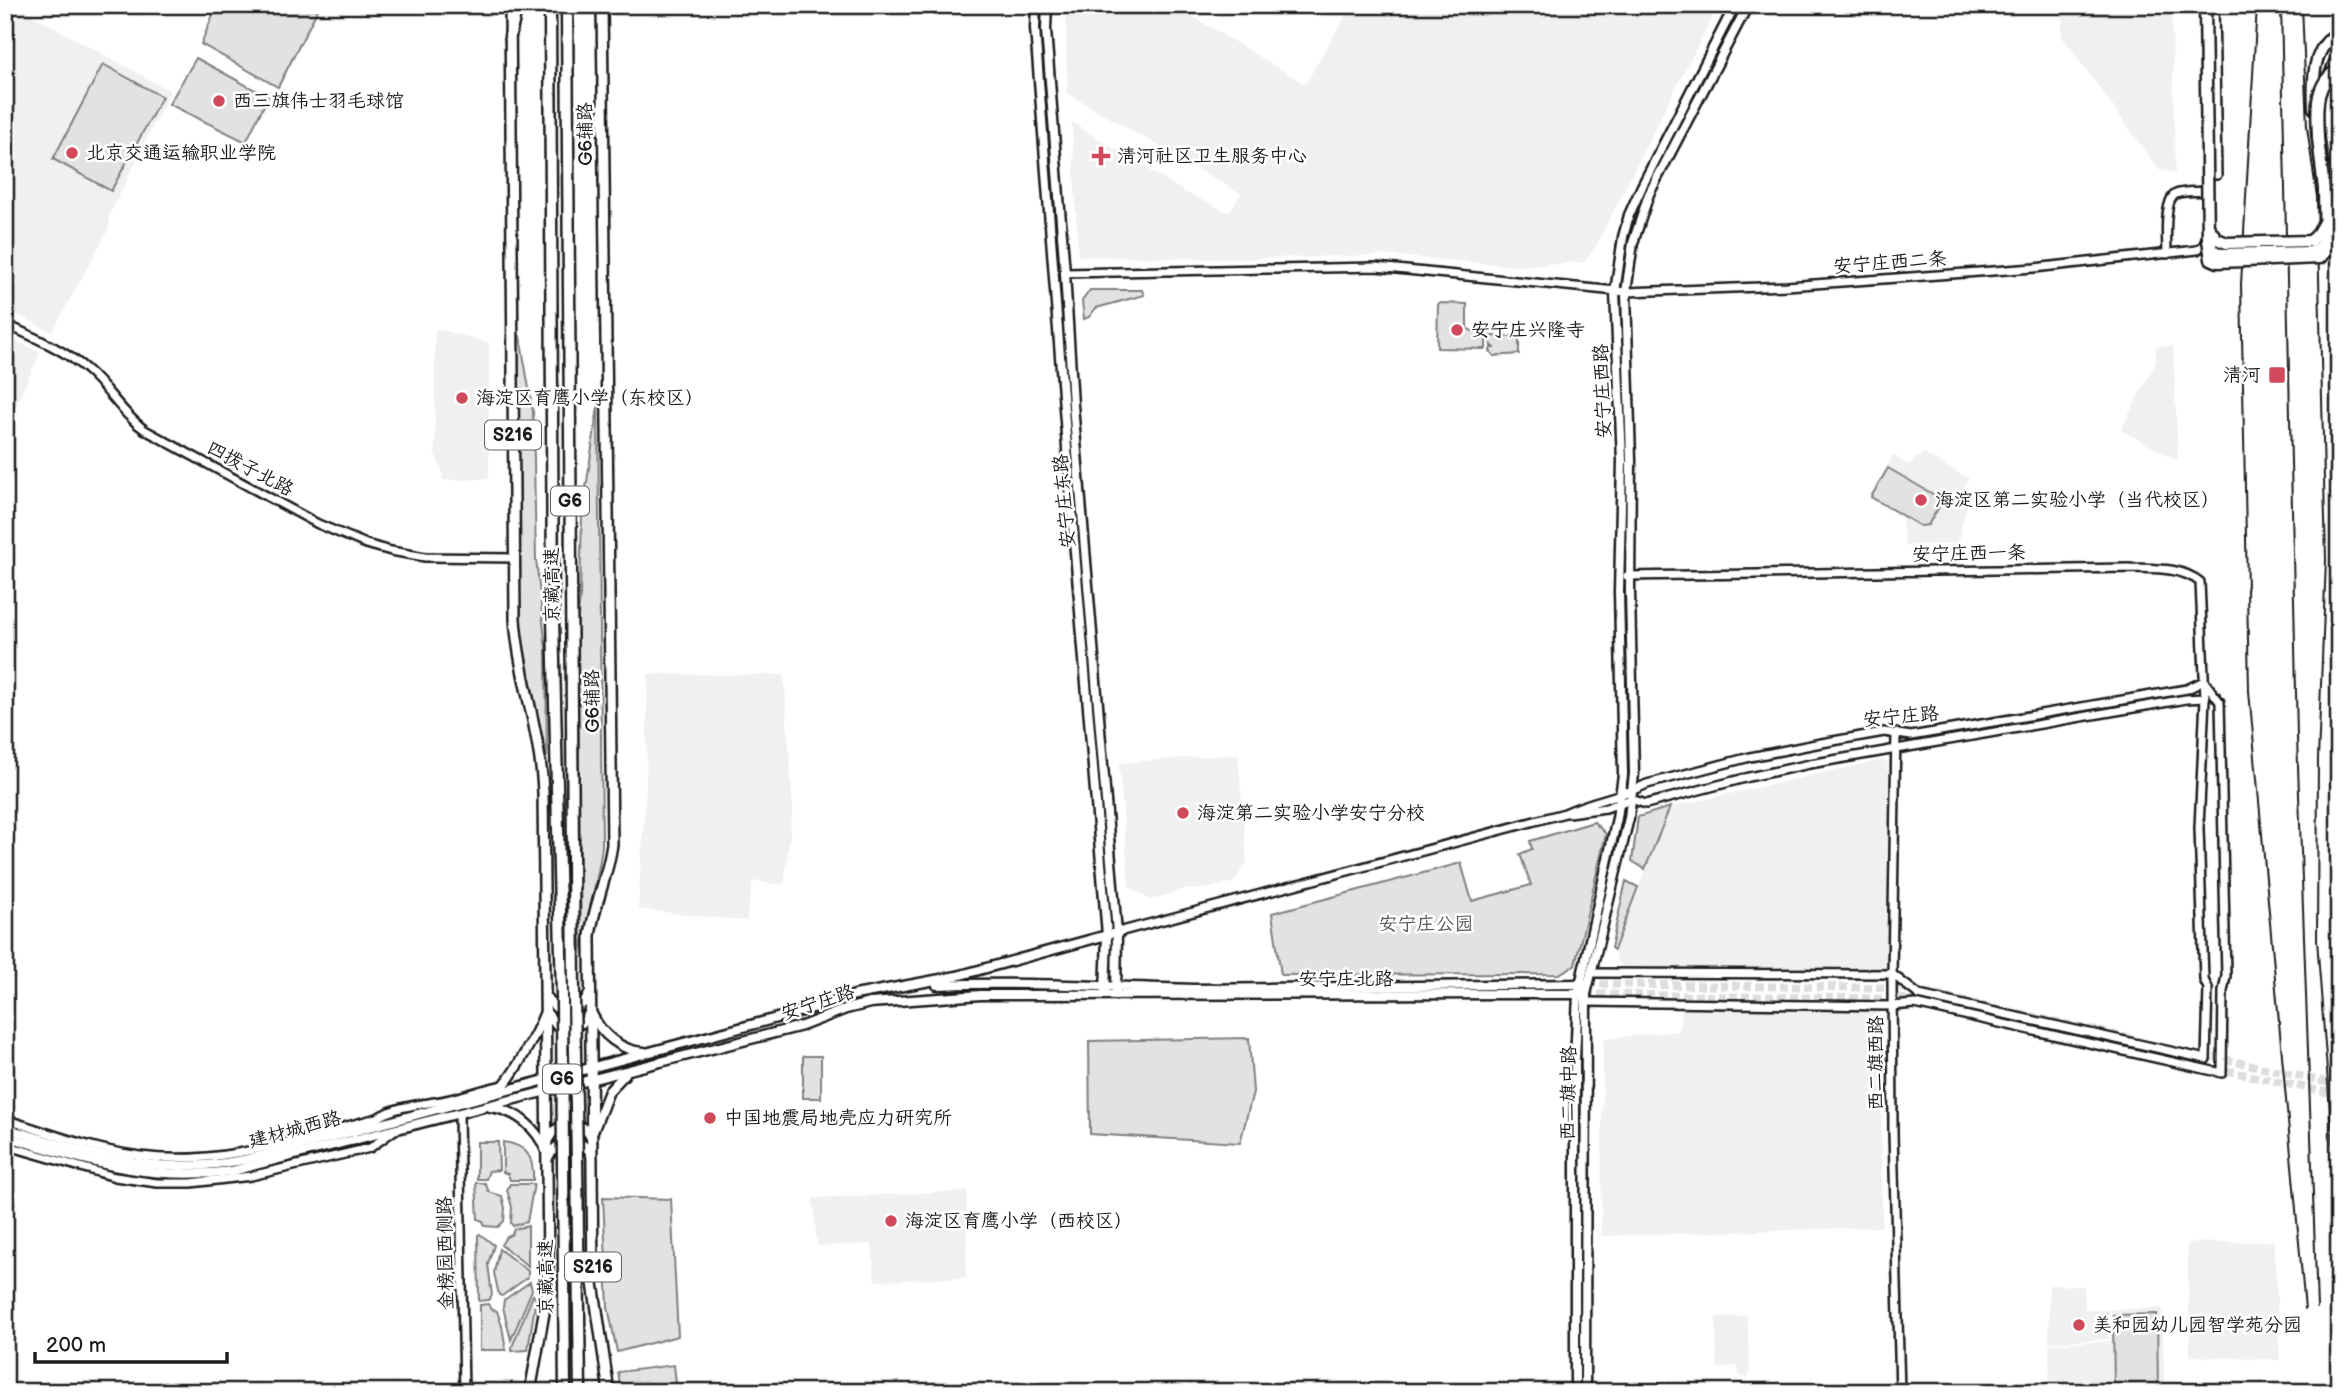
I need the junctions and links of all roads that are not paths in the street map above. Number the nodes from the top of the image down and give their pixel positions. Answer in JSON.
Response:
{"nodes":[{"id":1,"x":510,"y":5,"type":"edge"},
{"id":2,"x":517,"y":5,"type":"edge"},
{"id":3,"x":550,"y":5,"type":"edge"},
{"id":4,"x":567,"y":5,"type":"edge"},
{"id":5,"x":602,"y":5,"type":"edge"},
{"id":6,"x":1036,"y":5,"type":"edge"},
{"id":7,"x":1047,"y":5,"type":"edge"},
{"id":8,"x":1735,"y":5,"type":"edge"},
{"id":9,"x":1748,"y":5,"type":"edge"},
{"id":10,"x":2205,"y":5,"type":"edge"},
{"id":11,"x":2214,"y":5,"type":"edge"},
{"id":12,"x":2339,"y":32,"type":"edge"},
{"id":13,"x":510,"y":36,"type":"junction"},
{"id":14,"x":2339,"y":55,"type":"edge"},
{"id":15,"x":2339,"y":69,"type":"edge"},
{"id":16,"x":2318,"y":136,"type":"junction"},
{"id":17,"x":2339,"y":172,"type":"edge"},
{"id":18,"x":2204,"y":191,"type":"junction"},
{"id":19,"x":2325,"y":220,"type":"junction"},
{"id":20,"x":2208,"y":228,"type":"junction"},
{"id":21,"x":2166,"y":254,"type":"junction"},
{"id":22,"x":1065,"y":273,"type":"junction"},
{"id":23,"x":1615,"y":292,"type":"junction"},
{"id":24,"x":1626,"y":292,"type":"junction"},
{"id":25,"x":5,"y":324,"type":"edge"},
{"id":26,"x":514,"y":558,"type":"junction"},
{"id":27,"x":1619,"y":576,"type":"junction"},
{"id":28,"x":1630,"y":576,"type":"junction"},
{"id":29,"x":2204,"y":681,"type":"junction"},
{"id":30,"x":2205,"y":698,"type":"junction"},
{"id":31,"x":1896,"y":733,"type":"junction"},
{"id":32,"x":1896,"y":749,"type":"junction"},
{"id":33,"x":1632,"y":795,"type":"junction"},
{"id":34,"x":1620,"y":798,"type":"junction"},
{"id":35,"x":1117,"y":933,"type":"junction"},
{"id":36,"x":1107,"y":935,"type":"junction"},
{"id":37,"x":1591,"y":973,"type":"junction"},
{"id":38,"x":1892,"y":974,"type":"junction"},
{"id":39,"x":914,"y":986,"type":"junction"},
{"id":40,"x":590,"y":989,"type":"junction"},
{"id":41,"x":1105,"y":991,"type":"junction"},
{"id":42,"x":1116,"y":991,"type":"junction"},
{"id":43,"x":1583,"y":992,"type":"junction"},
{"id":44,"x":546,"y":1002,"type":"junction"},
{"id":45,"x":1892,"y":1006,"type":"junction"},
{"id":46,"x":590,"y":1007,"type":"junction"},
{"id":47,"x":650,"y":1052,"type":"junction"},
{"id":48,"x":2174,"y":1052,"type":"junction"},
{"id":49,"x":2172,"y":1062,"type":"junction"},
{"id":50,"x":591,"y":1068,"type":"junction"},
{"id":51,"x":634,"y":1069,"type":"junction"},
{"id":52,"x":546,"y":1080,"type":"junction"},
{"id":53,"x":591,"y":1080,"type":"junction"},
{"id":54,"x":502,"y":1086,"type":"junction"},
{"id":55,"x":547,"y":1092,"type":"junction"},
{"id":56,"x":484,"y":1108,"type":"junction"},
{"id":57,"x":459,"y":1114,"type":"junction"},
{"id":58,"x":5,"y":1119,"type":"edge"},
{"id":59,"x":5,"y":1128,"type":"edge"},
{"id":60,"x":394,"y":1131,"type":"junction"},
{"id":61,"x":5,"y":1136,"type":"edge"},
{"id":62,"x":592,"y":1140,"type":"junction"},
{"id":63,"x":547,"y":1144,"type":"junction"},
{"id":64,"x":5,"y":1145,"type":"edge"},
{"id":65,"x":592,"y":1158,"type":"junction"},
{"id":66,"x":547,"y":1161,"type":"junction"},
{"id":67,"x":464,"y":1392,"type":"edge"},
{"id":68,"x":530,"y":1392,"type":"edge"},
{"id":69,"x":565,"y":1392,"type":"edge"},
{"id":70,"x":580,"y":1392,"type":"edge"},
{"id":71,"x":609,"y":1392,"type":"edge"},
{"id":72,"x":1575,"y":1392,"type":"edge"},
{"id":73,"x":1585,"y":1392,"type":"edge"},
{"id":74,"x":1900,"y":1392,"type":"edge"}],
"edges":[{"from":1,"to":13,"type":"main road","number":"S216"},
{"from":2,"to":13,"type":"highway"},
{"from":3,"to":69,"type":"highway","name":"京藏高速","number":"G6","bridge":true},
{"from":4,"to":70,"type":"highway","name":"京藏高速","number":"G6","bridge":true},
{"from":5,"to":40,"type":"main road","name":"G6辅路","number":"S216"},
{"from":6,"to":36,"type":"main road","name":"安宁庄东路"},
{"from":7,"to":22,"type":"main road","name":"安宁庄东路"},
{"from":8,"to":23,"type":"main road","name":"安宁庄西路"},
{"from":9,"to":24,"type":"main road"},
{"from":10,"to":20,"type":"highway","bridge":true},
{"from":11,"to":18,"type":"street"},
{"from":12,"to":16,"type":"highway","bridge":true},
{"from":13,"to":26,"type":"main road","number":"S216"},
{"from":14,"to":17,"type":"highway"},
{"from":15,"to":16,"type":"highway","bridge":true},
{"from":16,"to":19,"type":"highway","bridge":true},
{"from":18,"to":21,"type":"street"},
{"from":18,"to":21,"type":"street","name":"安宁庄西二条"},
{"from":19,"to":20,"type":"highway","bridge":true},
{"from":19,"to":20,"type":"highway","bridge":true},
{"from":21,"to":24,"type":"street","name":"安宁庄西二条"},
{"from":22,"to":23,"type":"street","name":"安宁庄西二条"},
{"from":22,"to":35,"type":"main road","name":"安宁庄东路"},
{"from":23,"to":24,"type":"street","name":"安宁庄西二条"},
{"from":23,"to":27,"type":"main road","name":"安宁庄西路"},
{"from":24,"to":28,"type":"main road","name":"西二旗中路"},
{"from":25,"to":26,"type":"street","name":"四拨子北路"},
{"from":26,"to":44,"type":"main road","number":"S216"},
{"from":27,"to":28,"type":"street","name":"安宁庄西一条"},
{"from":27,"to":34,"type":"main road","name":"安宁庄西路"},
{"from":28,"to":29,"type":"street","name":"安宁庄西一条"},
{"from":28,"to":33,"type":"main road","name":"西二旗中路"},
{"from":29,"to":30,"type":"street","name":"安宁庄西一条"},
{"from":29,"to":31,"type":"street","name":"安宁庄路"},
{"from":29,"to":49,"type":"street"},
{"from":30,"to":32,"type":"street","name":"安宁庄路"},
{"from":30,"to":48,"type":"street","name":"安宁庄西一条"},
{"from":31,"to":32,"type":"street","name":"西二旗西路"},
{"from":31,"to":33,"type":"street","name":"安宁庄路"},
{"from":32,"to":33,"type":"street","name":"安宁庄路"},
{"from":32,"to":38,"type":"street","name":"西二旗西路"},
{"from":33,"to":34,"type":"street","name":"安宁庄路"},
{"from":33,"to":37,"type":"main road","name":"西二旗中路"},
{"from":34,"to":35,"type":"street","name":"安宁庄路"},
{"from":34,"to":43,"type":"main road","name":"西二旗中路"},
{"from":35,"to":36,"type":"street","name":"安宁庄路"},
{"from":35,"to":42,"type":"main road","name":"安宁庄东路"},
{"from":36,"to":39,"type":"main road","name":"安宁庄路"},
{"from":36,"to":41,"type":"main road","name":"安宁庄东路"},
{"from":37,"to":38,"type":"street"},
{"from":37,"to":43,"type":"main road","name":"西二旗中路"},
{"from":38,"to":45,"type":"street","name":"西二旗西路"},
{"from":38,"to":48,"type":"street"},
{"from":39,"to":41,"type":"main road","name":"安宁庄路"},
{"from":39,"to":47,"type":"main road","name":"安宁庄路"},
{"from":40,"to":44,"type":"main road"},
{"from":40,"to":46,"type":"main road","name":"G6辅路","number":"S216"},
{"from":41,"to":42,"type":"main road","name":"安宁庄北路"},
{"from":41,"to":51,"type":"main road","name":"安宁庄路"},
{"from":42,"to":43,"type":"main road","name":"安宁庄北路"},
{"from":43,"to":45,"type":"street"},
{"from":43,"to":72,"type":"main road","name":"西二旗中路"},
{"from":43,"to":73,"type":"main road","name":"西二旗中路"},
{"from":44,"to":46,"type":"main road"},
{"from":44,"to":52,"type":"main road","number":"S216"},
{"from":44,"to":54,"type":"main road"},
{"from":45,"to":49,"type":"street"},
{"from":45,"to":74,"type":"street","name":"西二旗西路"},
{"from":46,"to":47,"type":"main road"},
{"from":46,"to":50,"type":"main road","name":"G6辅路","number":"S216"},
{"from":47,"to":50,"type":"main road","name":"安宁庄路"},
{"from":48,"to":49,"type":"street"},
{"from":50,"to":52,"type":"main road","name":"建材城西路"},
{"from":50,"to":53,"type":"main road","name":"G6辅路","number":"S216"},
{"from":51,"to":53,"type":"main road","name":"安宁庄路"},
{"from":51,"to":62,"type":"main road"},
{"from":52,"to":54,"type":"main road","name":"建材城西路"},
{"from":52,"to":55,"type":"main road","number":"S216"},
{"from":53,"to":55,"type":"main road","name":"安宁庄路"},
{"from":53,"to":62,"type":"main road","name":"G6辅路","number":"S216"},
{"from":54,"to":58,"type":"street","name":"建材城西路"},
{"from":54,"to":59,"type":"main road","name":"建材城西路"},
{"from":55,"to":56,"type":"main road","name":"建材城西路"},
{"from":55,"to":63,"type":"main road","number":"S216"},
{"from":56,"to":57,"type":"main road","name":"建材城西路"},
{"from":56,"to":66,"type":"main road"},
{"from":57,"to":60,"type":"main road","name":"建材城西路"},
{"from":57,"to":67,"type":"street","name":"金榜园西侧路"},
{"from":60,"to":61,"type":"main road","name":"建材城西路"},
{"from":60,"to":64,"type":"street","name":"建材城西路"},
{"from":62,"to":63,"type":"main road"},
{"from":62,"to":65,"type":"main road","name":"G6辅路","number":"S216"},
{"from":63,"to":66,"type":"main road","number":"S216"},
{"from":65,"to":66,"type":"main road"},
{"from":65,"to":71,"type":"main road","name":"G6辅路","number":"S216"},
{"from":66,"to":68,"type":"main road","number":"S216"}]}
